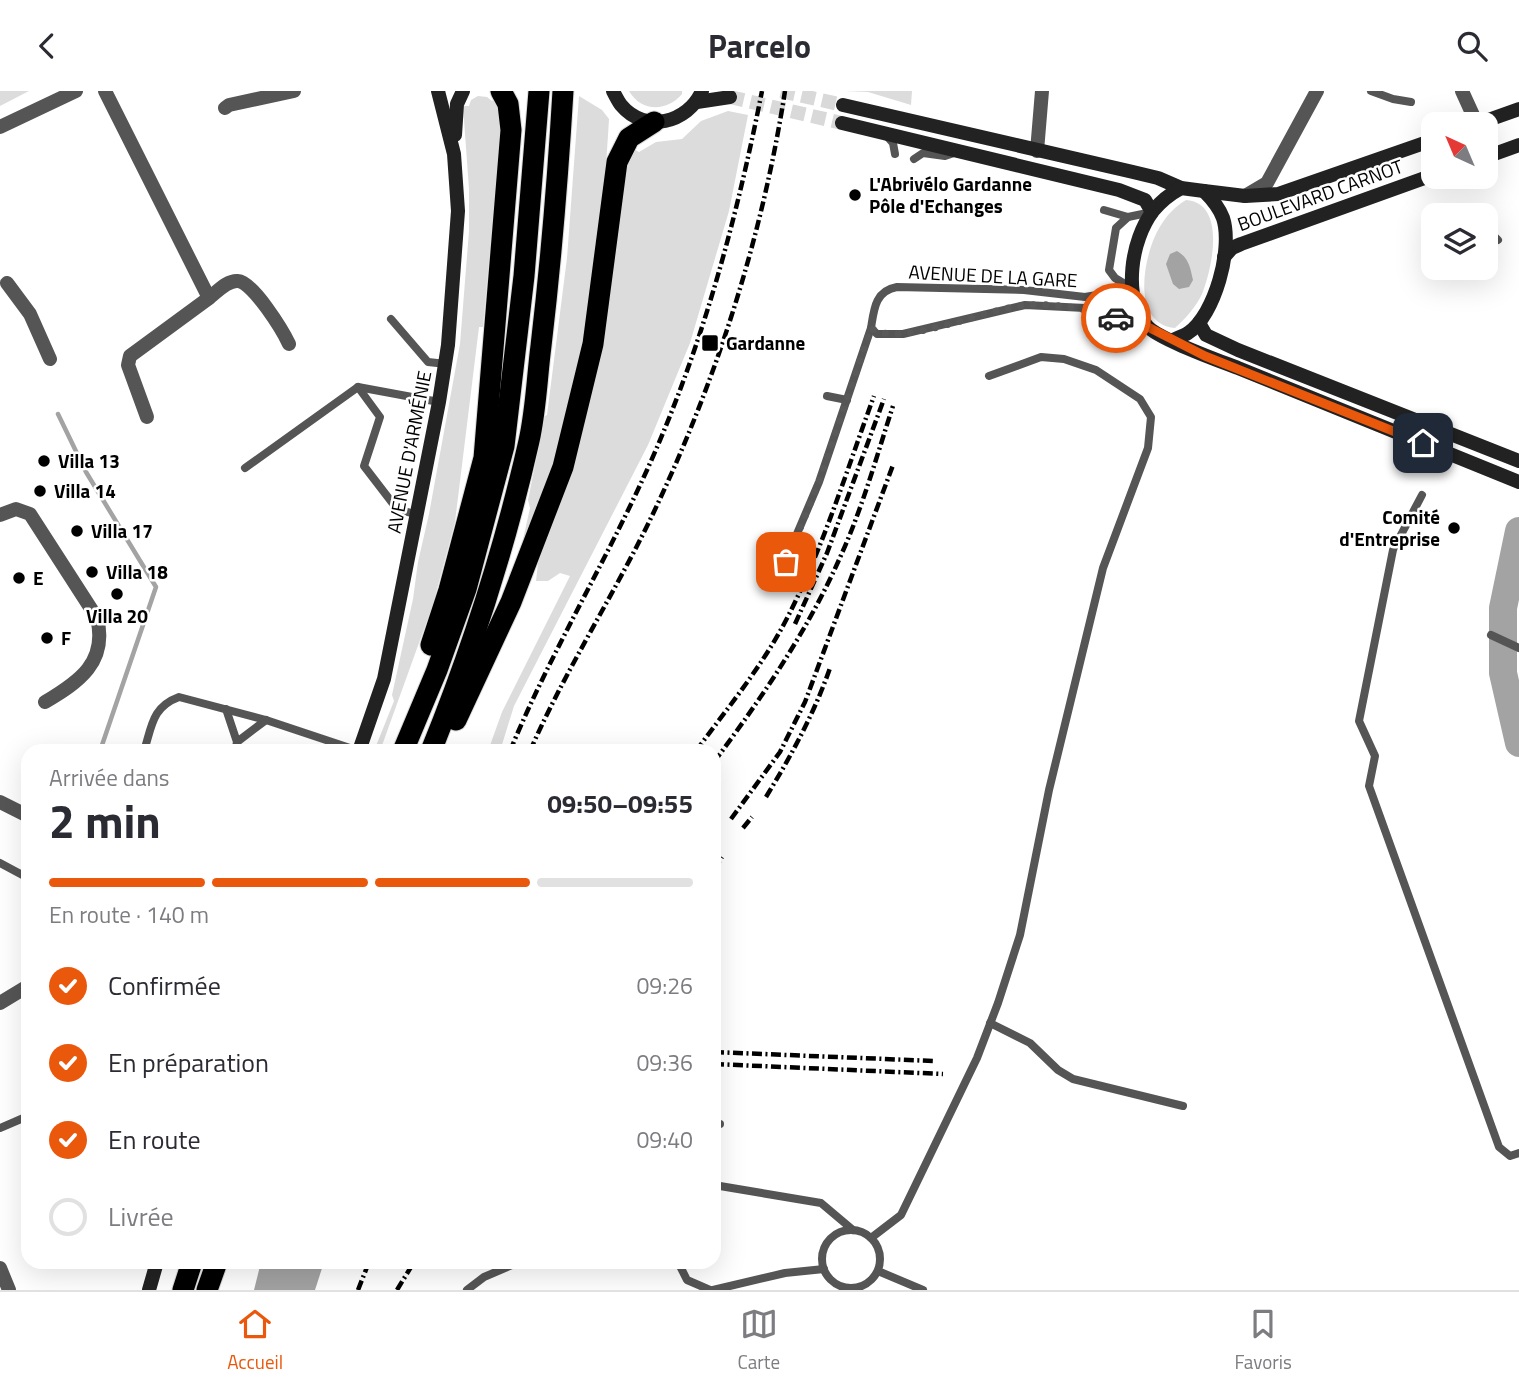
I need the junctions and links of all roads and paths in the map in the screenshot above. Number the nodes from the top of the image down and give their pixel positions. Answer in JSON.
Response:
{"nodes":[{"id":1,"x":76,"y":91,"type":"edge"},
{"id":2,"x":104,"y":91,"type":"edge"},
{"id":3,"x":294,"y":91,"type":"edge"},
{"id":4,"x":438,"y":91,"type":"edge"},
{"id":5,"x":463,"y":91,"type":"edge"},
{"id":6,"x":501,"y":91,"type":"edge"},
{"id":7,"x":539,"y":91,"type":"edge"},
{"id":8,"x":563,"y":91,"type":"edge"},
{"id":9,"x":613,"y":91,"type":"edge"},
{"id":10,"x":1042,"y":91,"type":"edge"},
{"id":11,"x":1317,"y":91,"type":"edge"},
{"id":12,"x":1371,"y":91,"type":"edge"},
{"id":13,"x":1462,"y":91,"type":"edge"},
{"id":14,"x":699,"y":96,"type":"edge"},
{"id":15,"x":730,"y":97,"type":"dead end"},
{"id":16,"x":1411,"y":102,"type":"dead end"},
{"id":17,"x":843,"y":105,"type":"tunnel mouth"},
{"id":18,"x":225,"y":108,"type":"dead end"},
{"id":19,"x":1519,"y":109,"type":"edge"},
{"id":20,"x":1472,"y":112,"type":"edge"},
{"id":21,"x":1498,"y":116,"type":"edge"},
{"id":22,"x":654,"y":122,"type":"junction"},
{"id":23,"x":842,"y":123,"type":"tunnel mouth"},
{"id":24,"x":0,"y":127,"type":"edge"},
{"id":25,"x":883,"y":132,"type":"junction"},
{"id":26,"x":1421,"y":144,"type":"edge"},
{"id":27,"x":1519,"y":145,"type":"edge"},
{"id":28,"x":960,"y":151,"type":"junction"},
{"id":29,"x":1037,"y":151,"type":"junction"},
{"id":30,"x":1498,"y":153,"type":"edge"},
{"id":31,"x":454,"y":154,"type":"junction"},
{"id":32,"x":895,"y":155,"type":"dead end"},
{"id":33,"x":914,"y":159,"type":"dead end"},
{"id":34,"x":1421,"y":179,"type":"edge"},
{"id":35,"x":1181,"y":188,"type":"junction"},
{"id":36,"x":1204,"y":191,"type":"junction"},
{"id":37,"x":1245,"y":196,"type":"junction"},
{"id":38,"x":1104,"y":210,"type":"dead end"},
{"id":39,"x":1152,"y":212,"type":"junction"},
{"id":40,"x":1128,"y":217,"type":"junction"},
{"id":41,"x":1224,"y":257,"type":"junction"},
{"id":42,"x":2,"y":282,"type":"edge"},
{"id":43,"x":1133,"y":289,"type":"junction"},
{"id":44,"x":209,"y":297,"type":"junction"},
{"id":45,"x":391,"y":319,"type":"dead end"},
{"id":46,"x":1199,"y":323,"type":"junction"},
{"id":47,"x":1148,"y":327,"type":"junction"},
{"id":48,"x":871,"y":328,"type":"junction"},
{"id":49,"x":1173,"y":340,"type":"junction"},
{"id":50,"x":289,"y":344,"type":"dead end"},
{"id":51,"x":50,"y":359,"type":"dead end"},
{"id":52,"x":446,"y":364,"type":"junction"},
{"id":53,"x":989,"y":376,"type":"dead end"},
{"id":54,"x":358,"y":387,"type":"junction"},
{"id":55,"x":827,"y":396,"type":"dead end"},
{"id":56,"x":848,"y":400,"type":"junction"},
{"id":57,"x":439,"y":402,"type":"junction"},
{"id":58,"x":147,"y":417,"type":"dead end"},
{"id":59,"x":1519,"y":461,"type":"edge"},
{"id":60,"x":245,"y":468,"type":"dead end"},
{"id":61,"x":1519,"y":482,"type":"edge"},
{"id":62,"x":1422,"y":495,"type":"dead end"},
{"id":63,"x":0,"y":515,"type":"edge"},
{"id":64,"x":418,"y":515,"type":"junction"},
{"id":65,"x":777,"y":581,"type":"dead end"},
{"id":66,"x":1495,"y":637,"type":"dead end"},
{"id":67,"x":1517,"y":647,"type":"edge"},
{"id":68,"x":45,"y":702,"type":"dead end"},
{"id":69,"x":226,"y":709,"type":"junction"},
{"id":70,"x":266,"y":720,"type":"junction"},
{"id":71,"x":146,"y":744,"type":"edge"},
{"id":72,"x":235,"y":744,"type":"edge"},
{"id":73,"x":238,"y":744,"type":"edge"},
{"id":74,"x":338,"y":744,"type":"edge"},
{"id":75,"x":361,"y":744,"type":"edge"},
{"id":76,"x":395,"y":744,"type":"edge"},
{"id":77,"x":406,"y":744,"type":"edge"},
{"id":78,"x":434,"y":744,"type":"edge"},
{"id":79,"x":445,"y":744,"type":"edge"},
{"id":80,"x":0,"y":802,"type":"edge"},
{"id":81,"x":21,"y":812,"type":"edge"},
{"id":82,"x":0,"y":863,"type":"edge"},
{"id":83,"x":21,"y":874,"type":"edge"},
{"id":84,"x":21,"y":990,"type":"edge"},
{"id":85,"x":0,"y":1003,"type":"edge"},
{"id":86,"x":990,"y":1023,"type":"junction"},
{"id":87,"x":1183,"y":1106,"type":"dead end"},
{"id":88,"x":21,"y":1119,"type":"edge"},
{"id":89,"x":0,"y":1128,"type":"edge"},
{"id":90,"x":1519,"y":1153,"type":"edge"},
{"id":91,"x":721,"y":1186,"type":"edge"},
{"id":92,"x":853,"y":1230,"type":"junction"},
{"id":93,"x":872,"y":1238,"type":"junction"},
{"id":94,"x":0,"y":1268,"type":"edge"},
{"id":95,"x":155,"y":1269,"type":"edge"},
{"id":96,"x":190,"y":1269,"type":"edge"},
{"id":97,"x":214,"y":1269,"type":"edge"},
{"id":98,"x":503,"y":1269,"type":"edge"},
{"id":99,"x":682,"y":1269,"type":"edge"},
{"id":100,"x":824,"y":1269,"type":"junction"},
{"id":101,"x":878,"y":1272,"type":"junction"},
{"id":102,"x":862,"y":1288,"type":"edge"},
{"id":103,"x":9,"y":1290,"type":"edge"},
{"id":104,"x":149,"y":1290,"type":"edge"},
{"id":105,"x":183,"y":1290,"type":"edge"},
{"id":106,"x":207,"y":1290,"type":"edge"},
{"id":107,"x":467,"y":1290,"type":"edge"},
{"id":108,"x":712,"y":1290,"type":"edge"},
{"id":109,"x":923,"y":1290,"type":"edge"}],
"edges":[{"from":1,"to":24,"type":"street"},
{"from":2,"to":44,"type":"street"},
{"from":3,"to":18,"type":"street"},
{"from":4,"to":31,"type":"main road","name":"AVENUE D'ARMÉNIE"},
{"from":5,"to":31,"type":"main road","name":"AVENUE D'ARMÉNIE"},
{"from":6,"to":76,"type":"highway"},
{"from":7,"to":77,"type":"highway"},
{"from":8,"to":78,"type":"highway"},
{"from":9,"to":22,"type":"main road"},
{"from":10,"to":29,"type":"street"},
{"from":11,"to":37,"type":"street"},
{"from":12,"to":16,"type":"lane"},
{"from":13,"to":20,"type":"street"},
{"from":14,"to":15,"type":"main road"},
{"from":14,"to":22,"type":"main road"},
{"from":17,"to":29,"type":"main road"},
{"from":19,"to":21,"type":"main road"},
{"from":22,"to":79,"type":"highway"},
{"from":23,"to":25,"type":"main road"},
{"from":25,"to":28,"type":"main road"},
{"from":25,"to":32,"type":"lane"},
{"from":26,"to":37,"type":"main road","name":"BOULEVARD CARNOT"},
{"from":27,"to":30,"type":"main road"},
{"from":28,"to":33,"type":"lane"},
{"from":28,"to":39,"type":"main road"},
{"from":29,"to":35,"type":"main road"},
{"from":31,"to":52,"type":"main road","name":"AVENUE D'ARMÉNIE"},
{"from":34,"to":41,"type":"main road","name":"BOULEVARD CARNOT"},
{"from":35,"to":36,"type":"main road"},
{"from":35,"to":39,"type":"main road"},
{"from":36,"to":37,"type":"main road","name":"BOULEVARD CARNOT"},
{"from":36,"to":41,"type":"main road"},
{"from":38,"to":40,"type":"lane"},
{"from":39,"to":40,"type":"lane"},
{"from":39,"to":43,"type":"main road"},
{"from":40,"to":43,"type":"lane"},
{"from":41,"to":46,"type":"main road"},
{"from":42,"to":51,"type":"street"},
{"from":43,"to":47,"type":"main road"},
{"from":43,"to":48,"type":"lane","name":"AVENUE DE LA GARE"},
{"from":44,"to":50,"type":"street"},
{"from":44,"to":58,"type":"street"},
{"from":45,"to":52,"type":"lane"},
{"from":46,"to":49,"type":"main road"},
{"from":46,"to":59,"type":"main road"},
{"from":47,"to":48,"type":"lane","name":"AVENUE DE LA GARE"},
{"from":47,"to":49,"type":"main road"},
{"from":48,"to":56,"type":"lane"},
{"from":49,"to":61,"type":"main road"},
{"from":52,"to":57,"type":"main road","name":"AVENUE D'ARMÉNIE"},
{"from":53,"to":86,"type":"lane"},
{"from":54,"to":57,"type":"lane"},
{"from":54,"to":60,"type":"lane"},
{"from":54,"to":64,"type":"lane"},
{"from":55,"to":56,"type":"lane"},
{"from":56,"to":65,"type":"lane"},
{"from":57,"to":64,"type":"main road","name":"AVENUE D'ARMÉNIE"},
{"from":62,"to":90,"type":"lane"},
{"from":63,"to":68,"type":"street"},
{"from":64,"to":75,"type":"main road","name":"AVENUE D'ARMÉNIE"},
{"from":66,"to":67,"type":"lane"},
{"from":69,"to":70,"type":"lane"},
{"from":69,"to":71,"type":"lane"},
{"from":69,"to":72,"type":"lane"},
{"from":70,"to":73,"type":"lane"},
{"from":70,"to":74,"type":"lane"},
{"from":80,"to":81,"type":"street"},
{"from":82,"to":83,"type":"lane"},
{"from":84,"to":85,"type":"street"},
{"from":86,"to":87,"type":"lane"},
{"from":86,"to":93,"type":"lane"},
{"from":88,"to":89,"type":"lane"},
{"from":91,"to":92,"type":"lane"},
{"from":92,"to":93,"type":"lane"},
{"from":92,"to":100,"type":"lane"},
{"from":93,"to":101,"type":"lane"},
{"from":94,"to":103,"type":"street"},
{"from":95,"to":104,"type":"main road"},
{"from":96,"to":105,"type":"highway"},
{"from":97,"to":106,"type":"highway"},
{"from":98,"to":107,"type":"lane"},
{"from":99,"to":108,"type":"lane"},
{"from":100,"to":102,"type":"lane"},
{"from":100,"to":108,"type":"lane"},
{"from":101,"to":102,"type":"lane"},
{"from":101,"to":109,"type":"lane"}]}
